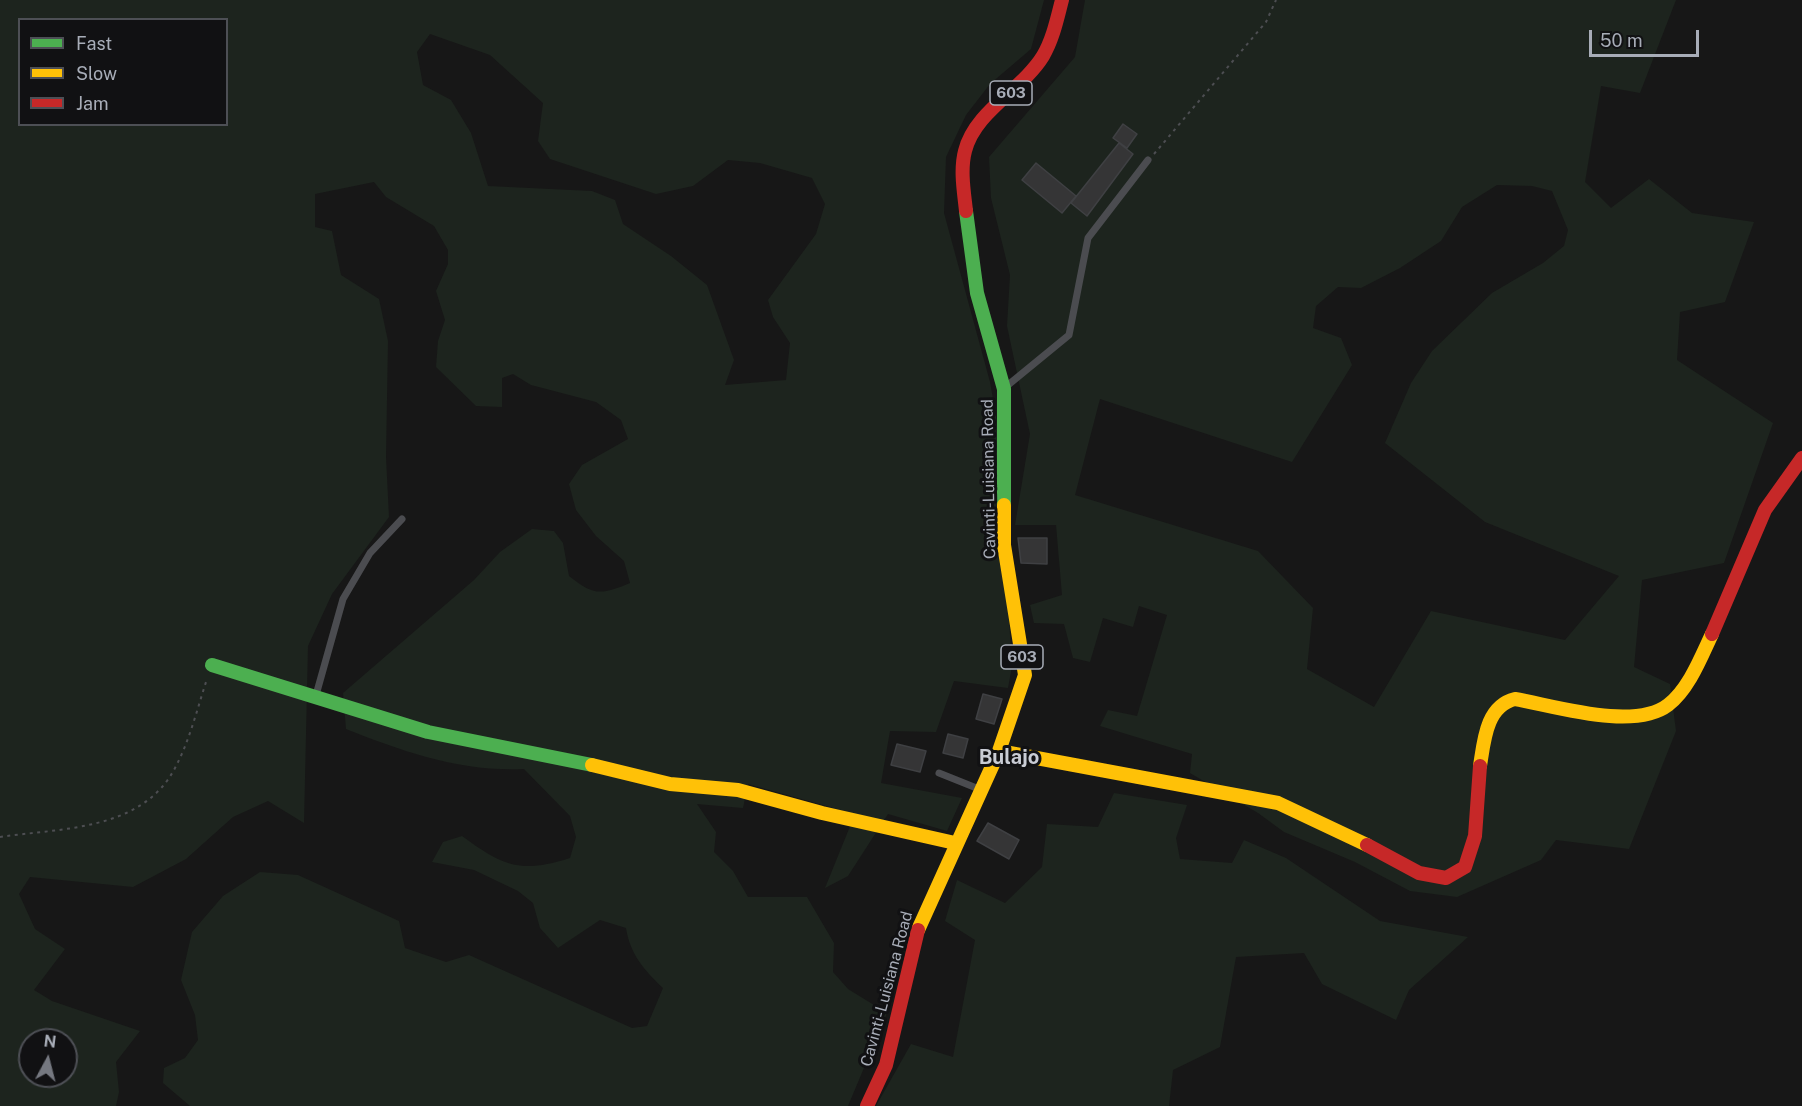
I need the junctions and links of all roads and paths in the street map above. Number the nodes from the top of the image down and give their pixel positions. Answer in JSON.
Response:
{"nodes":[{"id":1,"x":1062,"y":0,"type":"edge"},
{"id":2,"x":1276,"y":0,"type":"edge"},
{"id":3,"x":1148,"y":160,"type":"joint"},
{"id":4,"x":1004,"y":389,"type":"junction"},
{"id":5,"x":1802,"y":458,"type":"edge"},
{"id":6,"x":402,"y":519,"type":"dead end"},
{"id":7,"x":212,"y":665,"type":"joint"},
{"id":8,"x":315,"y":698,"type":"junction"},
{"id":9,"x":999,"y":751,"type":"junction"},
{"id":10,"x":939,"y":773,"type":"dead end"},
{"id":11,"x":981,"y":790,"type":"junction"},
{"id":12,"x":0,"y":837,"type":"edge"},
{"id":13,"x":955,"y":843,"type":"junction"},
{"id":14,"x":867,"y":1106,"type":"edge"}],
"edges":[{"from":1,"to":4,"type":"street","name":"Cavinti-Luisiana Road","number":"603"},
{"from":2,"to":3,"type":"path"},
{"from":3,"to":4,"type":"lane"},
{"from":4,"to":9,"type":"street","name":"Cavinti-Luisiana Road","number":"603"},
{"from":5,"to":9,"type":"street"},
{"from":6,"to":8,"type":"lane"},
{"from":7,"to":8,"type":"street"},
{"from":7,"to":12,"type":"path"},
{"from":8,"to":13,"type":"street"},
{"from":9,"to":11,"type":"street","name":"Cavinti-Luisiana Road","number":"603"},
{"from":10,"to":11,"type":"lane"},
{"from":11,"to":13,"type":"street","name":"Cavinti-Luisiana Road","number":"603"},
{"from":13,"to":14,"type":"street","name":"Cavinti-Luisiana Road","number":"603"}]}
